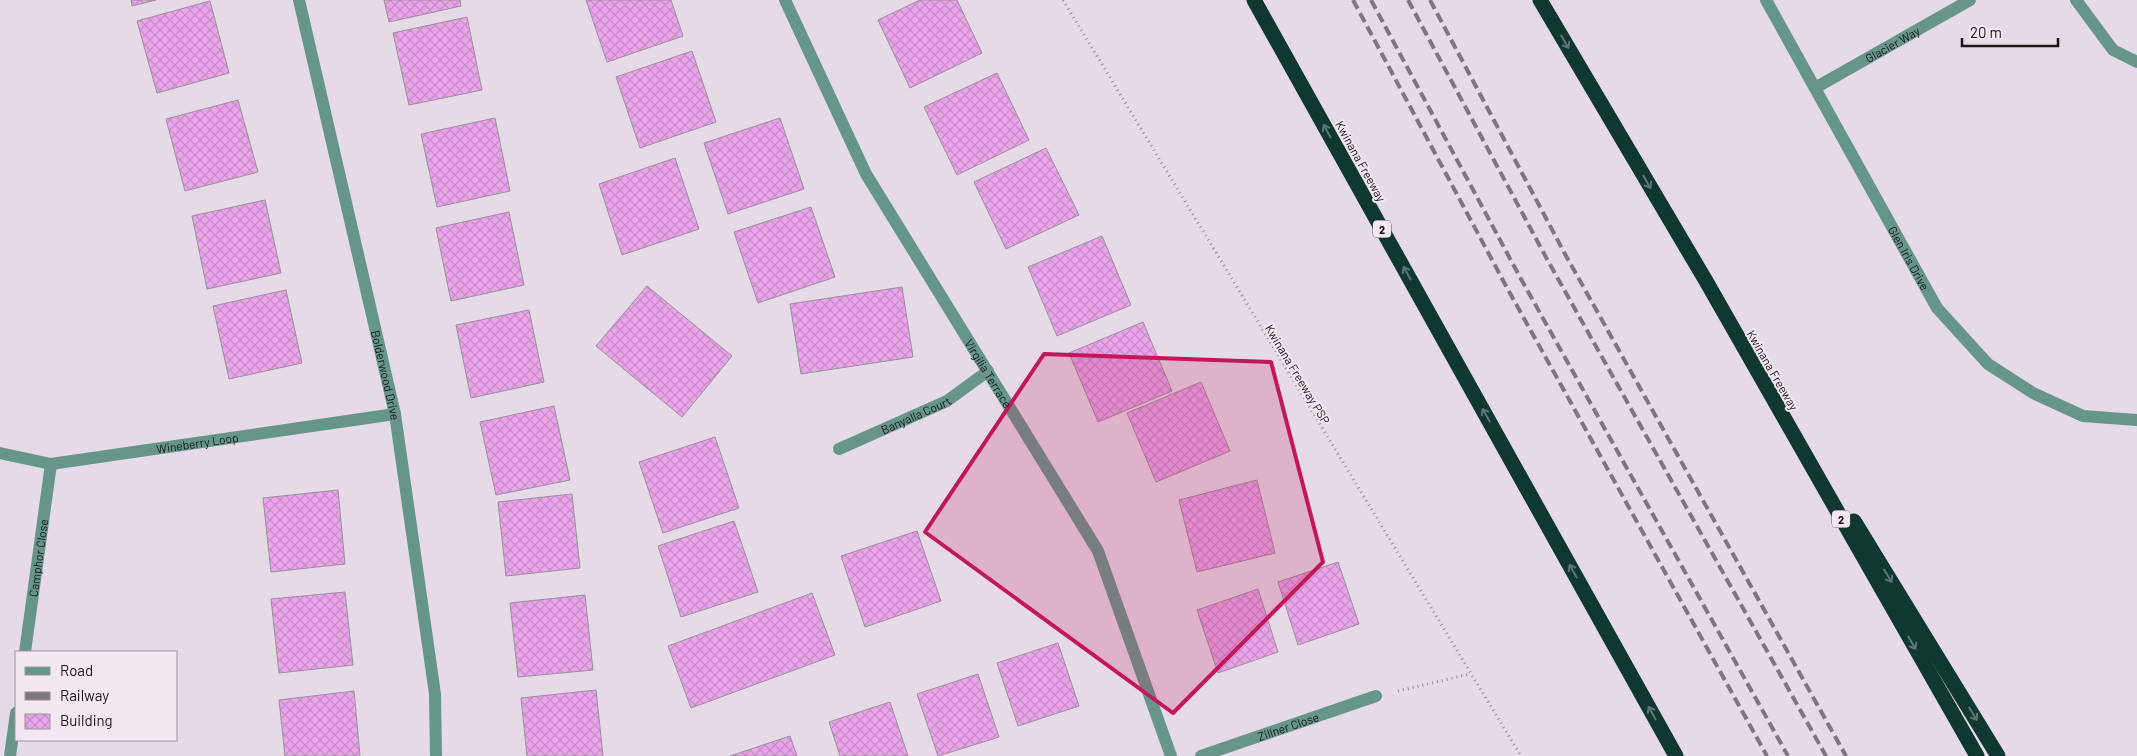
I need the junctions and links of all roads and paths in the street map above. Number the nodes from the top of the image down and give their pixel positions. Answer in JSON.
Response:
{"nodes":[{"id":1,"x":299,"y":0,"type":"edge"},
{"id":2,"x":785,"y":0,"type":"edge"},
{"id":3,"x":1063,"y":0,"type":"edge"},
{"id":4,"x":1254,"y":0,"type":"edge"},
{"id":5,"x":1540,"y":0,"type":"edge"},
{"id":6,"x":1766,"y":0,"type":"edge"},
{"id":7,"x":1970,"y":0,"type":"edge"},
{"id":8,"x":2076,"y":0,"type":"edge"},
{"id":9,"x":2137,"y":62,"type":"edge"},
{"id":10,"x":1815,"y":88,"type":"junction"},
{"id":11,"x":1706,"y":281,"type":"junction"},
{"id":12,"x":988,"y":371,"type":"junction"},
{"id":13,"x":395,"y":414,"type":"junction"},
{"id":14,"x":2137,"y":420,"type":"edge"},
{"id":15,"x":839,"y":449,"type":"dead end"},
{"id":16,"x":0,"y":453,"type":"edge"},
{"id":17,"x":51,"y":464,"type":"junction"},
{"id":18,"x":25,"y":651,"type":"edge"},
{"id":19,"x":1470,"y":674,"type":"junction"},
{"id":20,"x":1376,"y":696,"type":"joint"},
{"id":21,"x":15,"y":720,"type":"edge"},
{"id":22,"x":10,"y":756,"type":"edge"},
{"id":23,"x":436,"y":756,"type":"edge"},
{"id":24,"x":1171,"y":756,"type":"edge"},
{"id":25,"x":1201,"y":756,"type":"edge"},
{"id":26,"x":1521,"y":756,"type":"edge"},
{"id":27,"x":1676,"y":756,"type":"edge"},
{"id":28,"x":1977,"y":756,"type":"edge"},
{"id":29,"x":1998,"y":756,"type":"edge"}],
"edges":[{"from":1,"to":13,"type":"street","name":"Bolderwood Drive"},
{"from":2,"to":12,"type":"street","name":"Virgilia Terrace"},
{"from":3,"to":19,"type":"path","name":"Kwinana Freeway PSP"},
{"from":27,"to":4,"type":"highway","name":"Kwinana Freeway","number":"2","one_way":true},
{"from":5,"to":11,"type":"highway","name":"Kwinana Freeway","number":"2","one_way":true},
{"from":6,"to":10,"type":"street","name":"Glen Iris Drive"},
{"from":7,"to":10,"type":"street","name":"Glacier Way"},
{"from":8,"to":9,"type":"street"},
{"from":10,"to":14,"type":"street","name":"Glen Iris Drive"},
{"from":11,"to":28,"type":"highway","name":"Kwinana Freeway","number":"2","one_way":true},
{"from":11,"to":29,"type":"highway","one_way":true},
{"from":12,"to":15,"type":"street","name":"Banyalla Court"},
{"from":12,"to":24,"type":"street","name":"Virgilia Terrace"},
{"from":13,"to":17,"type":"street","name":"Wineberry Loop"},
{"from":13,"to":23,"type":"street","name":"Bolderwood Drive"},
{"from":16,"to":17,"type":"street","name":"Wineberry Loop"},
{"from":17,"to":18,"type":"street","name":"Camphor Close"},
{"from":19,"to":20,"type":"path"},
{"from":19,"to":26,"type":"path","name":"Kwinana Freeway PSP"},
{"from":20,"to":25,"type":"street","name":"Zillner Close"},
{"from":21,"to":22,"type":"street"}]}
